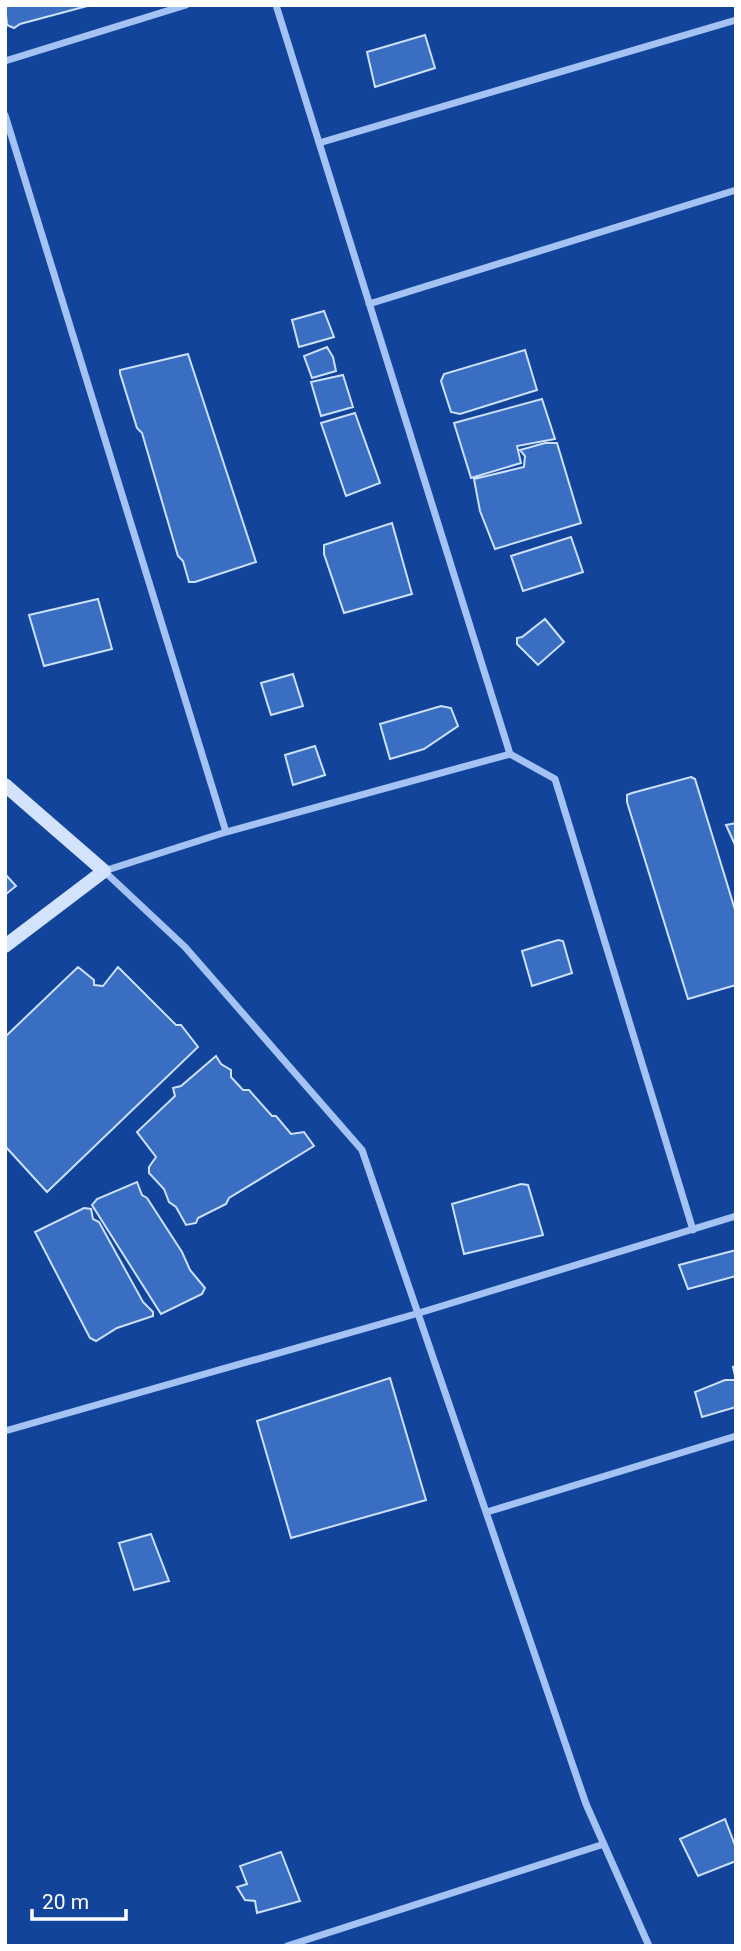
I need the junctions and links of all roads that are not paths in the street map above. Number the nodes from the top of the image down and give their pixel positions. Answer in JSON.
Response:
{"nodes":[{"id":1,"x":186,"y":5,"type":"edge"},
{"id":2,"x":276,"y":5,"type":"edge"},
{"id":3,"x":736,"y":20,"type":"edge"},
{"id":4,"x":5,"y":61,"type":"edge"},
{"id":5,"x":5,"y":115,"type":"edge"},
{"id":6,"x":319,"y":144,"type":"junction"},
{"id":7,"x":736,"y":190,"type":"edge"},
{"id":8,"x":369,"y":304,"type":"junction"},
{"id":9,"x":510,"y":754,"type":"junction"},
{"id":10,"x":5,"y":785,"type":"edge"},
{"id":11,"x":226,"y":832,"type":"junction"},
{"id":12,"x":104,"y":871,"type":"junction"},
{"id":13,"x":5,"y":946,"type":"edge"},
{"id":14,"x":736,"y":1216,"type":"edge"},
{"id":15,"x":693,"y":1230,"type":"junction"},
{"id":16,"x":419,"y":1313,"type":"junction"},
{"id":17,"x":5,"y":1431,"type":"edge"},
{"id":18,"x":736,"y":1436,"type":"edge"},
{"id":19,"x":487,"y":1513,"type":"junction"},
{"id":20,"x":604,"y":1844,"type":"junction"},
{"id":21,"x":288,"y":1946,"type":"edge"},
{"id":22,"x":649,"y":1946,"type":"edge"}],
"edges":[{"from":1,"to":4,"type":"street"},
{"from":2,"to":6,"type":"street"},
{"from":3,"to":6,"type":"street"},
{"from":5,"to":11,"type":"street"},
{"from":6,"to":8,"type":"street"},
{"from":7,"to":8,"type":"street"},
{"from":8,"to":9,"type":"street"},
{"from":9,"to":11,"type":"street"},
{"from":9,"to":15,"type":"street"},
{"from":10,"to":12,"type":"street"},
{"from":11,"to":12,"type":"street"},
{"from":12,"to":13,"type":"street"},
{"from":12,"to":16,"type":"street"},
{"from":14,"to":15,"type":"street"},
{"from":15,"to":16,"type":"street"},
{"from":16,"to":17,"type":"street"},
{"from":16,"to":19,"type":"street"},
{"from":18,"to":19,"type":"street"},
{"from":19,"to":20,"type":"street"},
{"from":20,"to":21,"type":"street"},
{"from":20,"to":22,"type":"street"}]}
